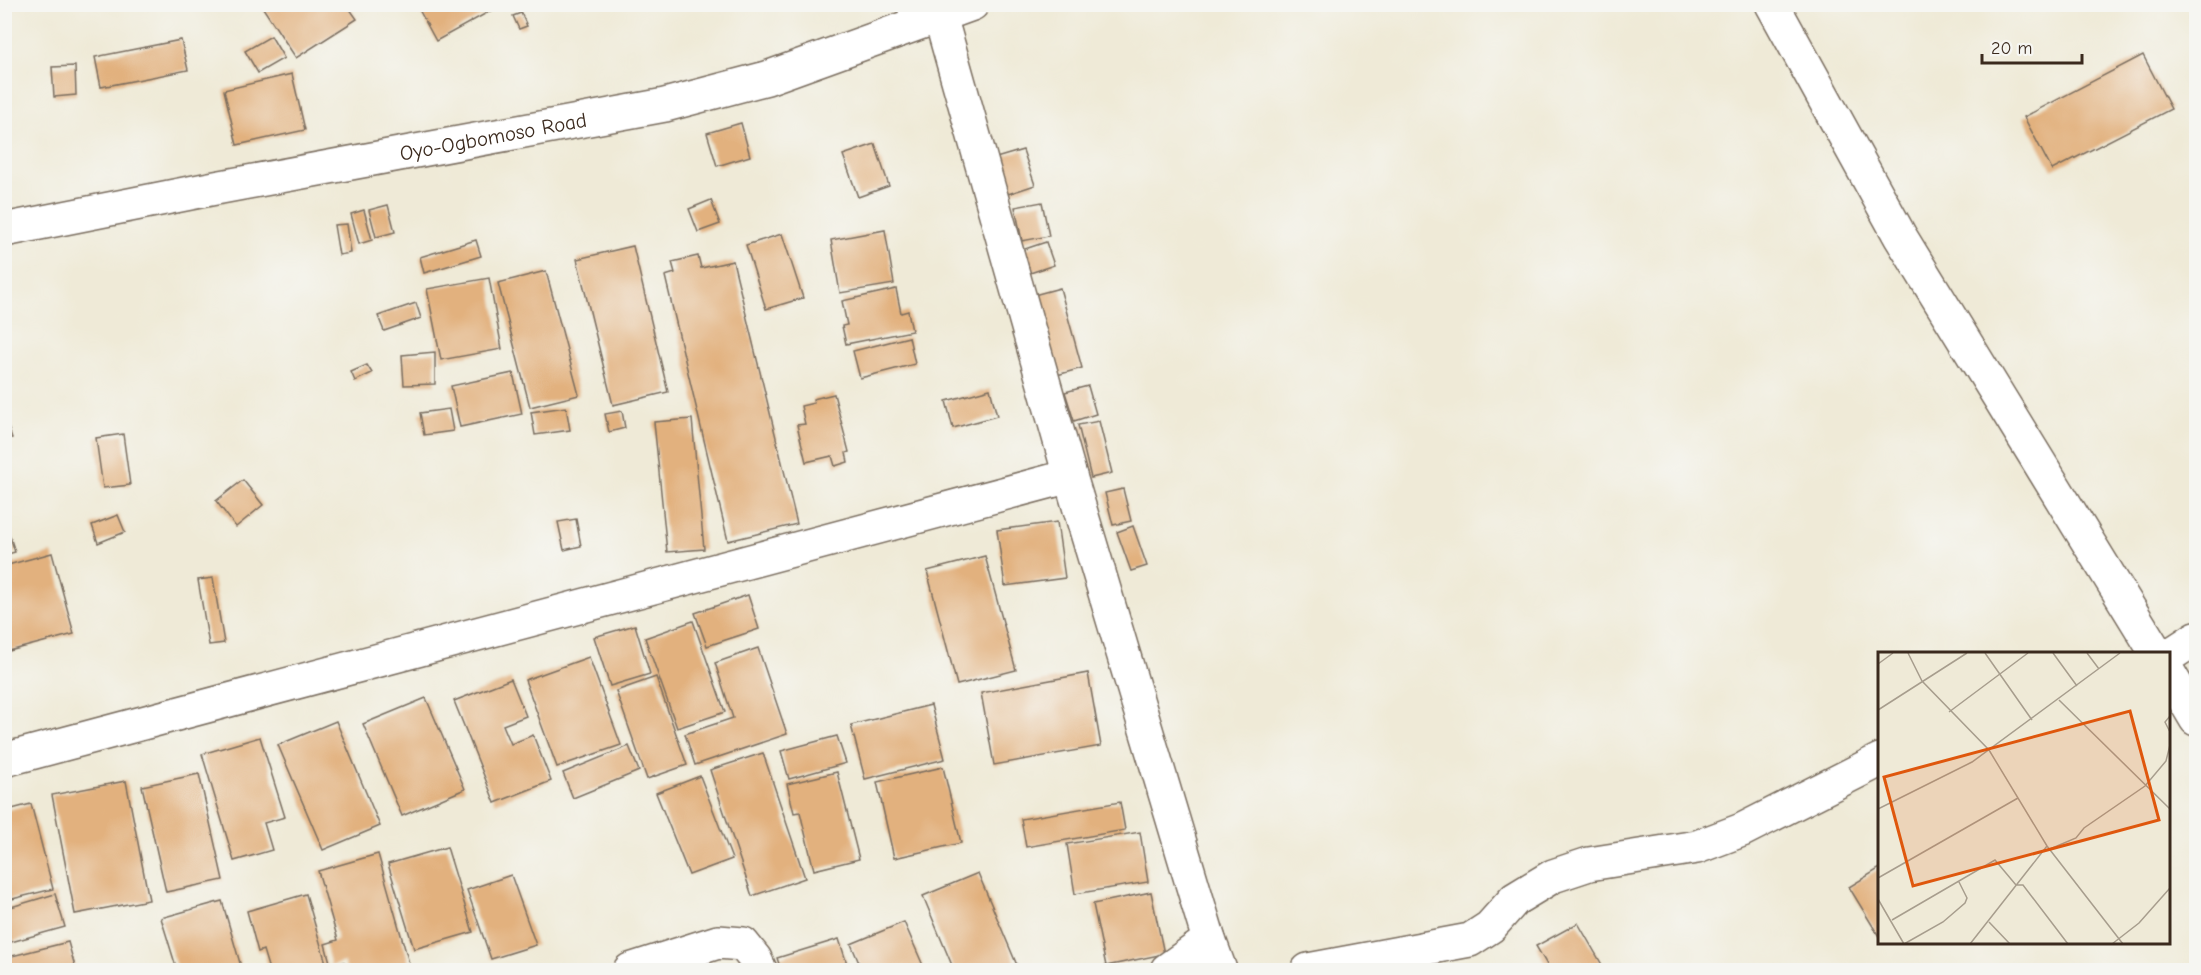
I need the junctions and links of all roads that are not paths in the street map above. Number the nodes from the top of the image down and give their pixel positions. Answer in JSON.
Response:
{"nodes":[{"id":1,"x":972,"y":4,"type":"edge"},
{"id":2,"x":1772,"y":4,"type":"edge"},
{"id":3,"x":927,"y":10,"type":"edge"},
{"id":4,"x":4,"y":230,"type":"edge"},
{"id":5,"x":1070,"y":476,"type":"junction"},
{"id":6,"x":2196,"y":638,"type":"edge"},
{"id":7,"x":2156,"y":652,"type":"edge"},
{"id":8,"x":2171,"y":655,"type":"edge"},
{"id":9,"x":2171,"y":678,"type":"edge"},
{"id":10,"x":2196,"y":719,"type":"edge"},
{"id":11,"x":4,"y":760,"type":"edge"},
{"id":12,"x":1878,"y":761,"type":"edge"},
{"id":13,"x":1209,"y":940,"type":"junction"},
{"id":14,"x":630,"y":970,"type":"edge"},
{"id":15,"x":760,"y":970,"type":"edge"},
{"id":16,"x":1167,"y":970,"type":"edge"},
{"id":17,"x":1220,"y":970,"type":"edge"},
{"id":18,"x":1308,"y":970,"type":"edge"}],
"edges":[{"from":1,"to":3,"type":"main road","name":"Oyo-Ogbomoso Road"},
{"from":2,"to":7,"type":"main road"},
{"from":3,"to":4,"type":"main road","name":"Oyo-Ogbomoso Road"},
{"from":3,"to":5,"type":"main road"},
{"from":5,"to":11,"type":"main road"},
{"from":5,"to":13,"type":"main road"},
{"from":6,"to":8,"type":"main road"},
{"from":9,"to":10,"type":"main road"},
{"from":12,"to":18,"type":"main road"},
{"from":13,"to":16,"type":"main road"},
{"from":13,"to":17,"type":"main road"},
{"from":14,"to":15,"type":"main road"}]}
